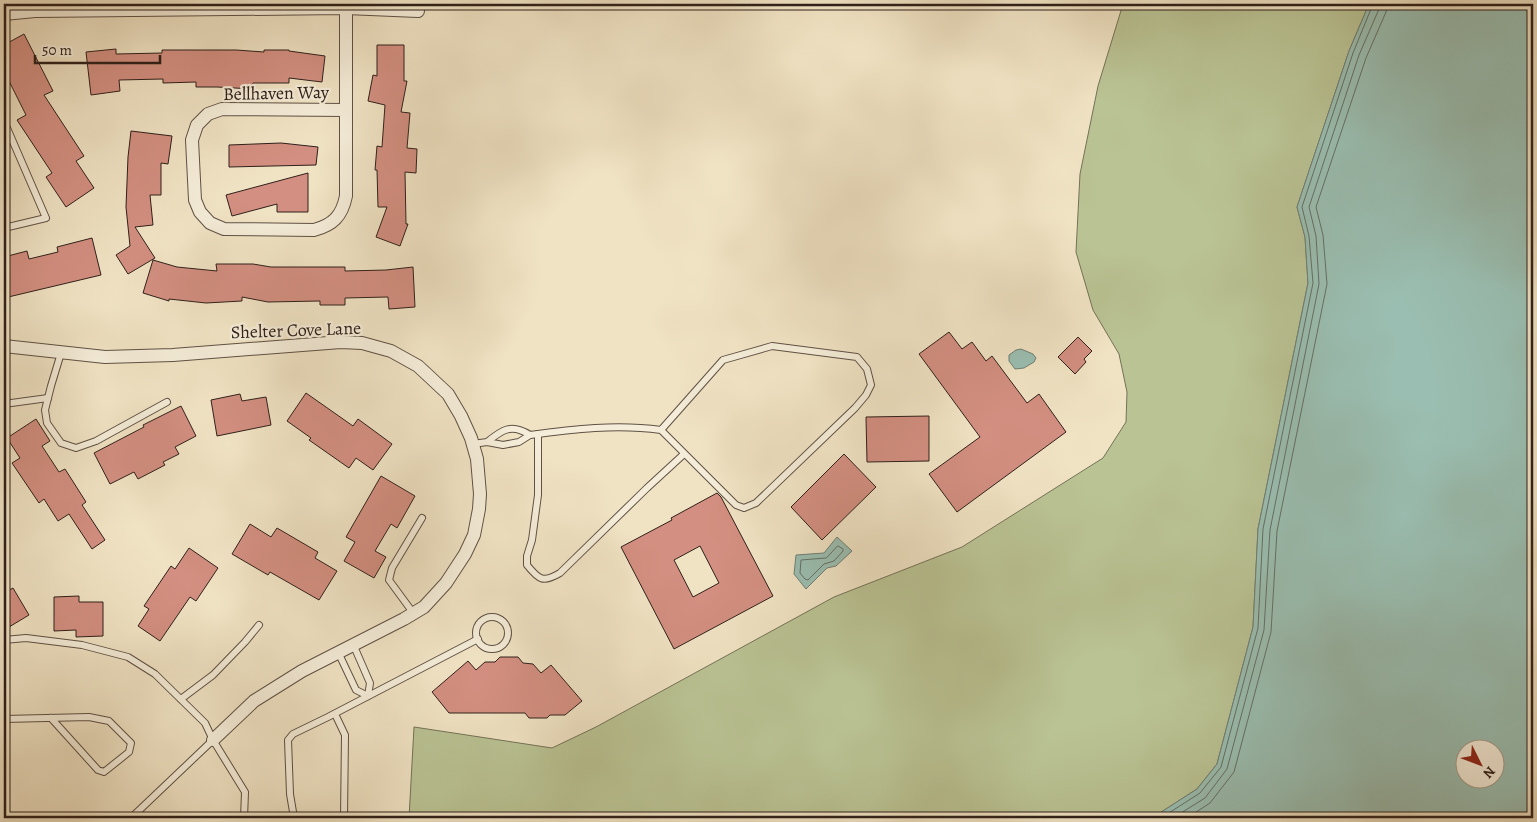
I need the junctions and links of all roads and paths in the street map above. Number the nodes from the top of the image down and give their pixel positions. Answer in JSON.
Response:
{"nodes":[{"id":1,"x":301,"y":6,"type":"edge"},
{"id":2,"x":373,"y":6,"type":"edge"},
{"id":3,"x":50,"y":7,"type":"edge"},
{"id":4,"x":346,"y":8,"type":"junction"},
{"id":5,"x":418,"y":11,"type":"dead end"},
{"id":6,"x":4,"y":14,"type":"edge"},
{"id":7,"x":346,"y":110,"type":"junction"},
{"id":8,"x":4,"y":121,"type":"edge"},
{"id":9,"x":4,"y":228,"type":"edge"},
{"id":10,"x":4,"y":346,"type":"edge"},
{"id":11,"x":61,"y":353,"type":"junction"},
{"id":12,"x":48,"y":398,"type":"junction"},
{"id":13,"x":167,"y":402,"type":"dead end"},
{"id":14,"x":4,"y":404,"type":"edge"},
{"id":15,"x":661,"y":430,"type":"junction"},
{"id":16,"x":538,"y":434,"type":"junction"},
{"id":17,"x":530,"y":435,"type":"junction"},
{"id":18,"x":487,"y":442,"type":"junction"},
{"id":19,"x":473,"y":444,"type":"junction"},
{"id":20,"x":684,"y":454,"type":"junction"},
{"id":21,"x":422,"y":518,"type":"dead end"},
{"id":22,"x":414,"y":614,"type":"junction"},
{"id":23,"x":259,"y":625,"type":"dead end"},
{"id":24,"x":478,"y":639,"type":"junction"},
{"id":25,"x":4,"y":640,"type":"edge"},
{"id":26,"x":353,"y":644,"type":"junction"},
{"id":27,"x":338,"y":652,"type":"junction"},
{"id":28,"x":368,"y":696,"type":"junction"},
{"id":29,"x":181,"y":699,"type":"junction"},
{"id":30,"x":335,"y":714,"type":"junction"},
{"id":31,"x":51,"y":718,"type":"junction"},
{"id":32,"x":4,"y":719,"type":"edge"},
{"id":33,"x":213,"y":740,"type":"junction"},
{"id":34,"x":131,"y":818,"type":"edge"},
{"id":35,"x":244,"y":818,"type":"edge"},
{"id":36,"x":294,"y":818,"type":"edge"},
{"id":37,"x":344,"y":818,"type":"edge"}],
"edges":[{"from":1,"to":3,"type":"street"},
{"from":1,"to":4,"type":"street"},
{"from":2,"to":4,"type":"street"},
{"from":2,"to":5,"type":"street"},
{"from":3,"to":6,"type":"street"},
{"from":4,"to":7,"type":"street","name":"Bellhaven Way"},
{"from":7,"to":7,"type":"street","name":"Bellhaven Way"},
{"from":8,"to":9,"type":"lane"},
{"from":10,"to":11,"type":"street","name":"Shelter Cove Lane"},
{"from":11,"to":12,"type":"lane"},
{"from":11,"to":19,"type":"street","name":"Shelter Cove Lane"},
{"from":12,"to":13,"type":"lane"},
{"from":12,"to":14,"type":"lane"},
{"from":15,"to":16,"type":"lane"},
{"from":15,"to":20,"type":"lane"},
{"from":15,"to":20,"type":"lane"},
{"from":16,"to":17,"type":"lane"},
{"from":16,"to":20,"type":"lane"},
{"from":17,"to":18,"type":"lane"},
{"from":17,"to":18,"type":"lane"},
{"from":18,"to":19,"type":"lane"},
{"from":19,"to":22,"type":"street","name":"Shelter Cove Lane"},
{"from":21,"to":22,"type":"lane"},
{"from":22,"to":26,"type":"street","name":"Shelter Cove Lane"},
{"from":23,"to":29,"type":"lane"},
{"from":24,"to":24,"type":"lane"},
{"from":24,"to":28,"type":"lane"},
{"from":25,"to":29,"type":"lane"},
{"from":26,"to":27,"type":"street","name":"Shelter Cove Lane"},
{"from":26,"to":28,"type":"lane"},
{"from":27,"to":28,"type":"lane"},
{"from":27,"to":33,"type":"street","name":"Shelter Cove Lane"},
{"from":28,"to":30,"type":"lane"},
{"from":29,"to":33,"type":"lane"},
{"from":30,"to":36,"type":"lane"},
{"from":30,"to":37,"type":"lane"},
{"from":31,"to":31,"type":"lane"},
{"from":31,"to":32,"type":"lane"},
{"from":33,"to":34,"type":"lane"},
{"from":33,"to":35,"type":"lane"}]}
